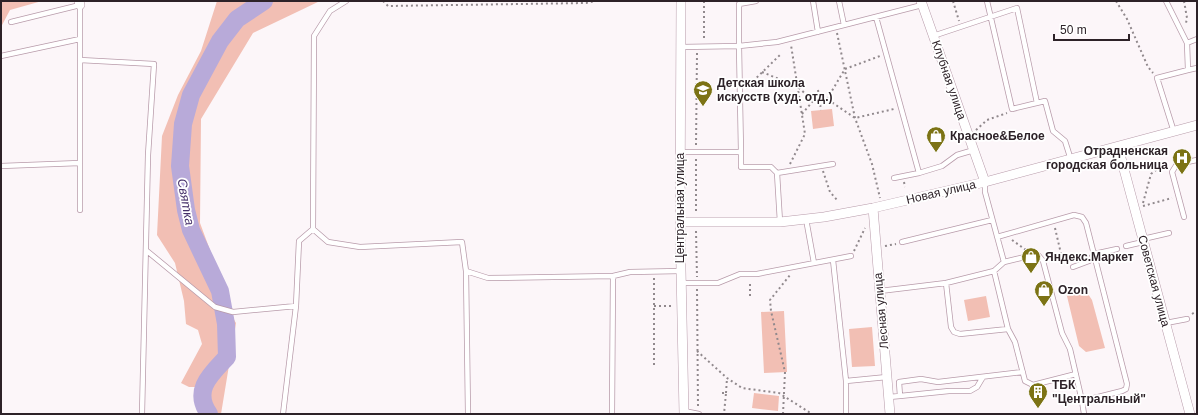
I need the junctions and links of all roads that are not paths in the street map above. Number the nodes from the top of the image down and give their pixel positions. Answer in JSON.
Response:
{"nodes":[{"id":1,"x":346,"y":1,"type":"edge"},
{"id":2,"x":681,"y":1,"type":"edge"},
{"id":3,"x":756,"y":1,"type":"edge"},
{"id":4,"x":813,"y":1,"type":"edge"},
{"id":5,"x":840,"y":1,"type":"edge"},
{"id":6,"x":987,"y":1,"type":"edge"},
{"id":7,"x":1166,"y":1,"type":"edge"},
{"id":8,"x":79,"y":3,"type":"edge"},
{"id":9,"x":922,"y":3,"type":"edge"},
{"id":10,"x":876,"y":17,"type":"junction"},
{"id":11,"x":991,"y":17,"type":"junction"},
{"id":12,"x":11,"y":22,"type":"dead end"},
{"id":13,"x":844,"y":26,"type":"junction"},
{"id":14,"x":818,"y":32,"type":"junction"},
{"id":15,"x":933,"y":36,"type":"junction"},
{"id":16,"x":80,"y":39,"type":"junction"},
{"id":17,"x":1197,"y":39,"type":"edge"},
{"id":18,"x":1187,"y":43,"type":"junction"},
{"id":19,"x":681,"y":46,"type":"junction"},
{"id":20,"x":739,"y":46,"type":"junction"},
{"id":21,"x":1,"y":56,"type":"edge"},
{"id":22,"x":80,"y":60,"type":"junction"},
{"id":23,"x":1197,"y":68,"type":"edge"},
{"id":24,"x":1188,"y":70,"type":"junction"},
{"id":25,"x":1037,"y":103,"type":"junction"},
{"id":26,"x":1197,"y":125,"type":"edge"},
{"id":27,"x":1174,"y":132,"type":"junction"},
{"id":28,"x":1118,"y":147,"type":"junction"},
{"id":29,"x":974,"y":150,"type":"junction"},
{"id":30,"x":680,"y":152,"type":"junction"},
{"id":31,"x":741,"y":152,"type":"junction"},
{"id":32,"x":1071,"y":160,"type":"junction"},
{"id":33,"x":1197,"y":160,"type":"edge"},
{"id":34,"x":80,"y":163,"type":"junction"},
{"id":35,"x":833,"y":164,"type":"dead end"},
{"id":36,"x":1,"y":166,"type":"edge"},
{"id":37,"x":777,"y":173,"type":"junction"},
{"id":38,"x":919,"y":173,"type":"junction"},
{"id":39,"x":894,"y":178,"type":"dead end"},
{"id":40,"x":985,"y":182,"type":"junction"},
{"id":41,"x":80,"y":210,"type":"dead end"},
{"id":42,"x":876,"y":211,"type":"junction"},
{"id":43,"x":1184,"y":217,"type":"dead end"},
{"id":44,"x":806,"y":219,"type":"junction"},
{"id":45,"x":992,"y":220,"type":"junction"},
{"id":46,"x":680,"y":222,"type":"junction"},
{"id":47,"x":780,"y":222,"type":"junction"},
{"id":48,"x":313,"y":229,"type":"junction"},
{"id":49,"x":1169,"y":233,"type":"dead end"},
{"id":50,"x":997,"y":237,"type":"junction"},
{"id":51,"x":1143,"y":241,"type":"junction"},
{"id":52,"x":902,"y":242,"type":"road end"},
{"id":53,"x":1126,"y":246,"type":"dead end"},
{"id":54,"x":1117,"y":249,"type":"dead end"},
{"id":55,"x":147,"y":251,"type":"junction"},
{"id":56,"x":1094,"y":254,"type":"junction"},
{"id":57,"x":851,"y":256,"type":"road end"},
{"id":58,"x":833,"y":260,"type":"junction"},
{"id":59,"x":1004,"y":262,"type":"junction"},
{"id":60,"x":814,"y":264,"type":"junction"},
{"id":61,"x":1073,"y":268,"type":"road end"},
{"id":62,"x":466,"y":271,"type":"junction"},
{"id":63,"x":681,"y":271,"type":"junction"},
{"id":64,"x":994,"y":271,"type":"junction"},
{"id":65,"x":613,"y":276,"type":"junction"},
{"id":66,"x":681,"y":283,"type":"junction"},
{"id":67,"x":946,"y":283,"type":"junction"},
{"id":68,"x":880,"y":291,"type":"junction"},
{"id":69,"x":296,"y":306,"type":"junction"},
{"id":70,"x":1187,"y":319,"type":"dead end"},
{"id":71,"x":1166,"y":323,"type":"junction"},
{"id":72,"x":1008,"y":329,"type":"junction"},
{"id":73,"x":1023,"y":372,"type":"junction"},
{"id":74,"x":1076,"y":374,"type":"junction"},
{"id":75,"x":887,"y":377,"type":"junction"},
{"id":76,"x":983,"y":377,"type":"junction"},
{"id":77,"x":846,"y":381,"type":"junction"},
{"id":78,"x":900,"y":396,"type":"junction"},
{"id":79,"x":889,"y":397,"type":"junction"},
{"id":80,"x":1082,"y":401,"type":"junction"},
{"id":81,"x":684,"y":413,"type":"edge"},
{"id":82,"x":142,"y":414,"type":"edge"},
{"id":83,"x":283,"y":414,"type":"edge"},
{"id":84,"x":468,"y":414,"type":"edge"},
{"id":85,"x":612,"y":414,"type":"edge"},
{"id":86,"x":698,"y":414,"type":"edge"},
{"id":87,"x":846,"y":414,"type":"edge"},
{"id":88,"x":890,"y":414,"type":"edge"},
{"id":89,"x":1084,"y":414,"type":"edge"},
{"id":90,"x":1190,"y":414,"type":"edge"}],
"edges":[{"from":1,"to":48,"type":"lane"},
{"from":2,"to":19,"type":"street","name":"Центральная улица"},
{"from":3,"to":20,"type":"lane"},
{"from":4,"to":14,"type":"lane"},
{"from":5,"to":13,"type":"lane"},
{"from":6,"to":11,"type":"lane"},
{"from":7,"to":18,"type":"lane"},
{"from":8,"to":12,"type":"lane"},
{"from":8,"to":16,"type":"lane"},
{"from":9,"to":10,"type":"lane"},
{"from":9,"to":15,"type":"street","name":"Клубная улица"},
{"from":10,"to":13,"type":"lane"},
{"from":10,"to":38,"type":"lane"},
{"from":11,"to":15,"type":"lane"},
{"from":11,"to":25,"type":"lane"},
{"from":11,"to":25,"type":"lane"},
{"from":13,"to":14,"type":"lane"},
{"from":14,"to":20,"type":"lane"},
{"from":15,"to":29,"type":"street","name":"Клубная улица"},
{"from":16,"to":21,"type":"lane"},
{"from":16,"to":22,"type":"lane"},
{"from":17,"to":18,"type":"lane"},
{"from":18,"to":24,"type":"lane"},
{"from":19,"to":20,"type":"lane"},
{"from":19,"to":30,"type":"street","name":"Центральная улица"},
{"from":20,"to":31,"type":"lane"},
{"from":22,"to":34,"type":"lane"},
{"from":22,"to":55,"type":"lane"},
{"from":23,"to":24,"type":"lane"},
{"from":24,"to":27,"type":"lane"},
{"from":25,"to":32,"type":"lane"},
{"from":26,"to":27,"type":"street","name":"Новая улица"},
{"from":27,"to":28,"type":"street","name":"Новая улица"},
{"from":28,"to":32,"type":"street","name":"Новая улица"},
{"from":28,"to":51,"type":"street","name":"Советская улица"},
{"from":29,"to":38,"type":"lane"},
{"from":29,"to":40,"type":"street","name":"Клубная улица"},
{"from":30,"to":31,"type":"lane"},
{"from":30,"to":46,"type":"street","name":"Центральная улица"},
{"from":31,"to":37,"type":"lane"},
{"from":32,"to":40,"type":"street","name":"Новая улица"},
{"from":33,"to":43,"type":"lane"},
{"from":34,"to":36,"type":"lane"},
{"from":34,"to":41,"type":"lane"},
{"from":35,"to":37,"type":"lane"},
{"from":37,"to":47,"type":"lane"},
{"from":38,"to":39,"type":"lane"},
{"from":40,"to":42,"type":"street","name":"Новая улица"},
{"from":40,"to":45,"type":"lane"},
{"from":42,"to":44,"type":"street","name":"Новая улица"},
{"from":42,"to":68,"type":"street","name":"Лесная улица"},
{"from":44,"to":47,"type":"street","name":"Новая улица"},
{"from":44,"to":60,"type":"lane"},
{"from":45,"to":50,"type":"lane"},
{"from":45,"to":52,"type":"lane"},
{"from":46,"to":47,"type":"street","name":"Новая улица"},
{"from":46,"to":63,"type":"street","name":"Центральная улица"},
{"from":48,"to":62,"type":"lane"},
{"from":48,"to":69,"type":"lane"},
{"from":49,"to":51,"type":"lane"},
{"from":50,"to":56,"type":"lane"},
{"from":50,"to":59,"type":"lane"},
{"from":51,"to":53,"type":"lane"},
{"from":51,"to":71,"type":"street","name":"Советская улица"},
{"from":54,"to":56,"type":"lane"},
{"from":55,"to":69,"type":"lane"},
{"from":55,"to":82,"type":"lane"},
{"from":56,"to":61,"type":"lane"},
{"from":56,"to":80,"type":"lane"},
{"from":57,"to":58,"type":"lane"},
{"from":58,"to":60,"type":"lane"},
{"from":58,"to":77,"type":"lane"},
{"from":59,"to":64,"type":"lane"},
{"from":59,"to":74,"type":"lane"},
{"from":60,"to":66,"type":"lane"},
{"from":62,"to":65,"type":"lane"},
{"from":62,"to":84,"type":"lane"},
{"from":63,"to":65,"type":"lane"},
{"from":63,"to":66,"type":"street","name":"Центральная улица"},
{"from":64,"to":67,"type":"lane"},
{"from":64,"to":72,"type":"lane"},
{"from":65,"to":85,"type":"lane"},
{"from":66,"to":81,"type":"street","name":"Центральная улица"},
{"from":67,"to":68,"type":"lane"},
{"from":67,"to":72,"type":"lane"},
{"from":68,"to":75,"type":"street","name":"Лесная улица"},
{"from":69,"to":83,"type":"lane"},
{"from":70,"to":71,"type":"lane"},
{"from":71,"to":90,"type":"street","name":"Советская улица"},
{"from":72,"to":73,"type":"lane"},
{"from":73,"to":74,"type":"lane"},
{"from":73,"to":76,"type":"lane"},
{"from":74,"to":80,"type":"lane"},
{"from":75,"to":77,"type":"lane"},
{"from":75,"to":79,"type":"street","name":"Лесная улица"},
{"from":76,"to":78,"type":"lane"},
{"from":76,"to":78,"type":"lane"},
{"from":77,"to":87,"type":"lane"},
{"from":78,"to":79,"type":"lane"},
{"from":79,"to":88,"type":"street","name":"Лесная улица"},
{"from":80,"to":89,"type":"lane"},
{"from":81,"to":86,"type":"lane"}]}
